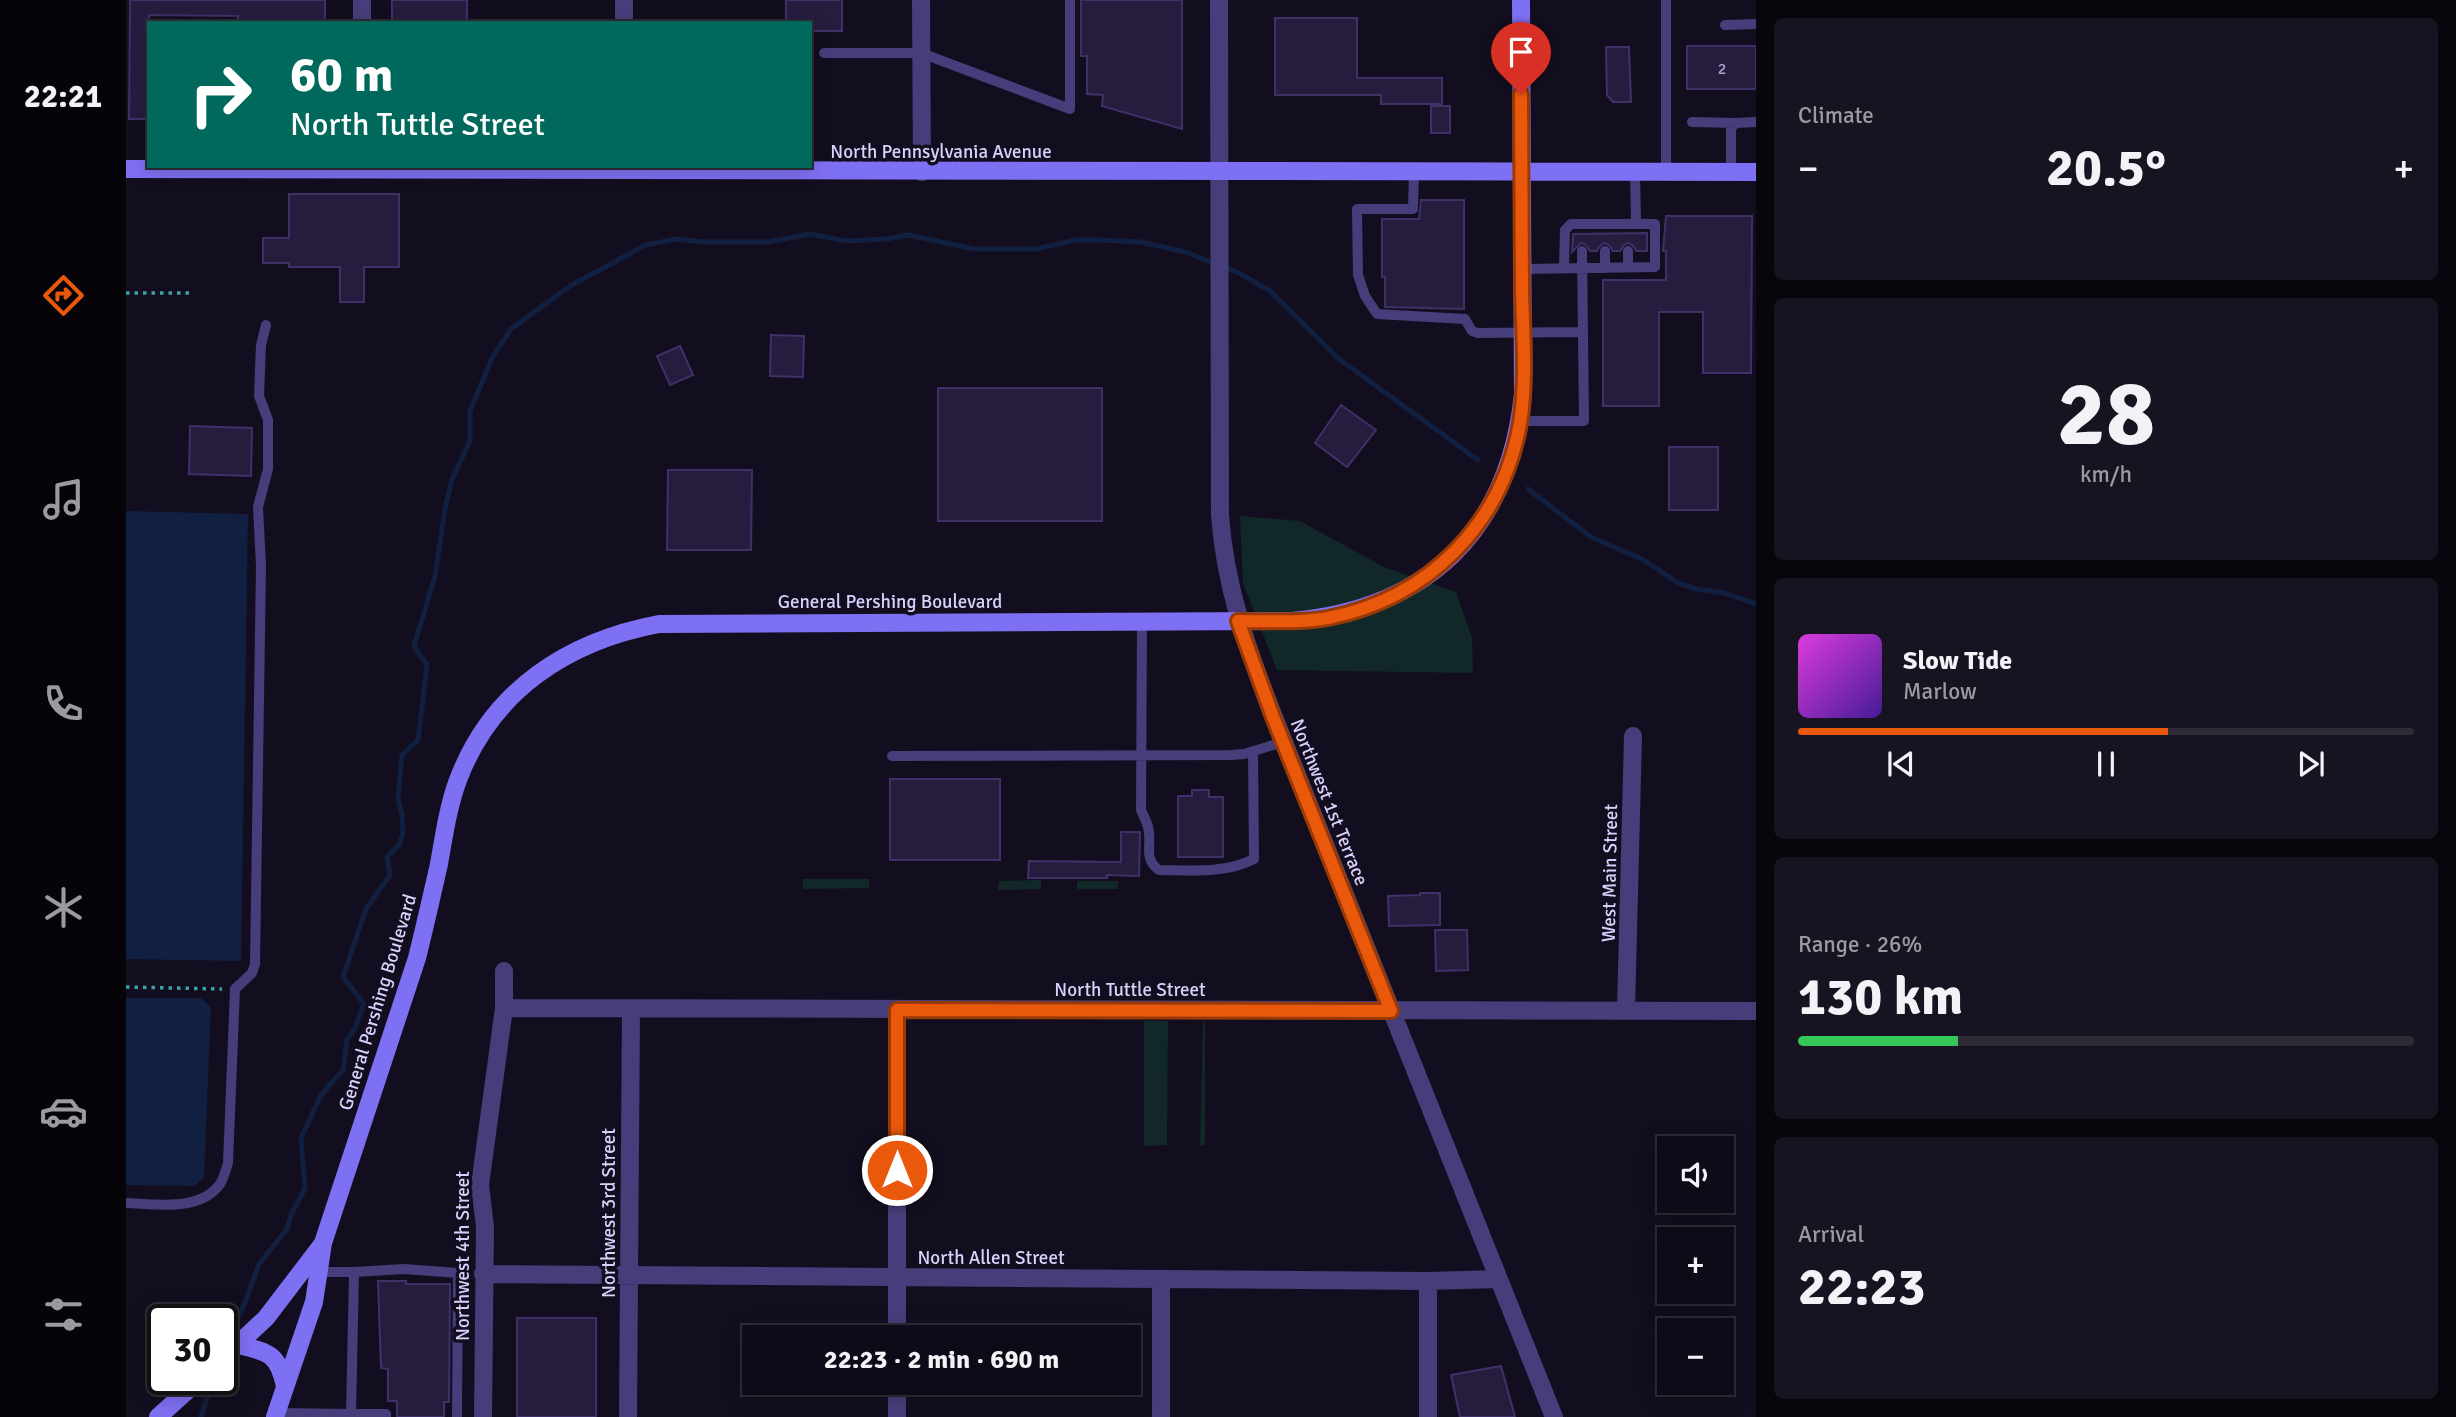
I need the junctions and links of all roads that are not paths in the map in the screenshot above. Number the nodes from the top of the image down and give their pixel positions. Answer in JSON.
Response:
{"nodes":[{"id":1,"x":362,"y":0,"type":"edge"},
{"id":2,"x":624,"y":0,"type":"edge"},
{"id":3,"x":921,"y":0,"type":"edge"},
{"id":4,"x":1070,"y":0,"type":"edge"},
{"id":5,"x":1219,"y":0,"type":"edge"},
{"id":6,"x":1521,"y":0,"type":"edge"},
{"id":7,"x":1666,"y":0,"type":"edge"},
{"id":8,"x":362,"y":21,"type":"edge"},
{"id":9,"x":624,"y":21,"type":"edge"},
{"id":10,"x":1756,"y":24,"type":"edge"},
{"id":11,"x":1725,"y":25,"type":"dead end"},
{"id":12,"x":824,"y":53,"type":"dead end"},
{"id":13,"x":921,"y":53,"type":"junction"},
{"id":14,"x":1692,"y":122,"type":"dead end"},
{"id":15,"x":1756,"y":122,"type":"edge"},
{"id":16,"x":1736,"y":123,"type":"junction"},
{"id":17,"x":248,"y":168,"type":"edge"},
{"id":18,"x":362,"y":168,"type":"edge"},
{"id":19,"x":625,"y":168,"type":"edge"},
{"id":20,"x":126,"y":169,"type":"edge"},
{"id":21,"x":922,"y":172,"type":"junction"},
{"id":22,"x":1220,"y":172,"type":"junction"},
{"id":23,"x":1414,"y":172,"type":"junction"},
{"id":24,"x":1521,"y":172,"type":"junction"},
{"id":25,"x":1635,"y":172,"type":"junction"},
{"id":26,"x":1666,"y":172,"type":"junction"},
{"id":27,"x":1731,"y":172,"type":"junction"},
{"id":28,"x":1756,"y":172,"type":"edge"},
{"id":29,"x":1630,"y":227,"type":"junction"},
{"id":30,"x":1582,"y":251,"type":"dead end"},
{"id":31,"x":1605,"y":251,"type":"dead end"},
{"id":32,"x":1628,"y":251,"type":"dead end"},
{"id":33,"x":1628,"y":267,"type":"junction"},
{"id":34,"x":1564,"y":268,"type":"junction"},
{"id":35,"x":1582,"y":268,"type":"junction"},
{"id":36,"x":1605,"y":268,"type":"junction"},
{"id":37,"x":1522,"y":269,"type":"junction"},
{"id":38,"x":266,"y":324,"type":"dead end"},
{"id":39,"x":1583,"y":332,"type":"junction"},
{"id":40,"x":1523,"y":333,"type":"junction"},
{"id":41,"x":1520,"y":421,"type":"junction"},
{"id":42,"x":1142,"y":621,"type":"junction"},
{"id":43,"x":1238,"y":621,"type":"junction"},
{"id":44,"x":1633,"y":736,"type":"dead end"},
{"id":45,"x":1283,"y":742,"type":"junction"},
{"id":46,"x":1253,"y":751,"type":"junction"},
{"id":47,"x":1142,"y":755,"type":"junction"},
{"id":48,"x":892,"y":756,"type":"dead end"},
{"id":49,"x":504,"y":971,"type":"dead end"},
{"id":50,"x":504,"y":1008,"type":"junction"},
{"id":51,"x":631,"y":1009,"type":"junction"},
{"id":52,"x":897,"y":1010,"type":"junction"},
{"id":53,"x":1626,"y":1010,"type":"junction"},
{"id":54,"x":1391,"y":1011,"type":"junction"},
{"id":55,"x":1756,"y":1011,"type":"edge"},
{"id":56,"x":126,"y":1203,"type":"edge"},
{"id":57,"x":323,"y":1243,"type":"junction"},
{"id":58,"x":318,"y":1272,"type":"junction"},
{"id":59,"x":354,"y":1272,"type":"junction"},
{"id":60,"x":483,"y":1274,"type":"junction"},
{"id":61,"x":629,"y":1274,"type":"junction"},
{"id":62,"x":897,"y":1277,"type":"junction"},
{"id":63,"x":1161,"y":1279,"type":"junction"},
{"id":64,"x":1498,"y":1279,"type":"junction"},
{"id":65,"x":1428,"y":1281,"type":"junction"},
{"id":66,"x":897,"y":1325,"type":"edge"},
{"id":67,"x":238,"y":1345,"type":"joint"},
{"id":68,"x":285,"y":1387,"type":"junction"},
{"id":69,"x":182,"y":1395,"type":"edge"},
{"id":70,"x":897,"y":1395,"type":"edge"},
{"id":71,"x":351,"y":1414,"type":"junction"},
{"id":72,"x":276,"y":1415,"type":"edge"},
{"id":73,"x":334,"y":1415,"type":"edge"},
{"id":74,"x":158,"y":1417,"type":"edge"},
{"id":75,"x":386,"y":1417,"type":"edge"},
{"id":76,"x":457,"y":1417,"type":"edge"},
{"id":77,"x":483,"y":1417,"type":"edge"},
{"id":78,"x":628,"y":1417,"type":"edge"},
{"id":79,"x":897,"y":1417,"type":"edge"},
{"id":80,"x":1161,"y":1417,"type":"edge"},
{"id":81,"x":1428,"y":1417,"type":"edge"},
{"id":82,"x":1554,"y":1417,"type":"edge"}],
"edges":[{"from":1,"to":8,"type":"street"},
{"from":2,"to":9,"type":"street"},
{"from":3,"to":13,"type":"street"},
{"from":4,"to":13,"type":"lane"},
{"from":5,"to":22,"type":"street","name":"Northwest 1st Terrace"},
{"from":6,"to":24,"type":"main road"},
{"from":7,"to":26,"type":"lane"},
{"from":10,"to":11,"type":"lane"},
{"from":12,"to":13,"type":"lane"},
{"from":13,"to":21,"type":"street"},
{"from":14,"to":16,"type":"lane"},
{"from":15,"to":16,"type":"lane"},
{"from":16,"to":27,"type":"lane"},
{"from":17,"to":18,"type":"main road","name":"North Pennsylvania Avenue"},
{"from":17,"to":20,"type":"main road","name":"North Pennsylvania Avenue"},
{"from":18,"to":19,"type":"main road","name":"North Pennsylvania Avenue"},
{"from":19,"to":21,"type":"main road","name":"North Pennsylvania Avenue"},
{"from":21,"to":22,"type":"main road","name":"North Pennsylvania Avenue"},
{"from":22,"to":23,"type":"main road","name":"North Pennsylvania Avenue"},
{"from":22,"to":43,"type":"street","name":"Northwest 1st Terrace"},
{"from":23,"to":24,"type":"main road","name":"North Pennsylvania Avenue"},
{"from":23,"to":40,"type":"lane"},
{"from":24,"to":25,"type":"main road","name":"North Pennsylvania Avenue"},
{"from":24,"to":37,"type":"main road","name":"General Pershing Boulevard"},
{"from":25,"to":26,"type":"main road","name":"North Pennsylvania Avenue"},
{"from":25,"to":29,"type":"lane"},
{"from":26,"to":27,"type":"main road","name":"North Pennsylvania Avenue"},
{"from":27,"to":28,"type":"main road","name":"North Pennsylvania Avenue"},
{"from":29,"to":33,"type":"lane"},
{"from":29,"to":34,"type":"lane"},
{"from":30,"to":35,"type":"lane"},
{"from":31,"to":36,"type":"lane"},
{"from":32,"to":33,"type":"lane"},
{"from":33,"to":36,"type":"lane"},
{"from":34,"to":35,"type":"lane"},
{"from":34,"to":37,"type":"lane"},
{"from":35,"to":36,"type":"lane"},
{"from":35,"to":39,"type":"lane"},
{"from":37,"to":40,"type":"main road","name":"General Pershing Boulevard"},
{"from":38,"to":56,"type":"lane"},
{"from":39,"to":40,"type":"lane"},
{"from":39,"to":41,"type":"lane"},
{"from":40,"to":41,"type":"main road","name":"General Pershing Boulevard"},
{"from":41,"to":43,"type":"main road","name":"General Pershing Boulevard"},
{"from":42,"to":43,"type":"main road","name":"General Pershing Boulevard"},
{"from":42,"to":47,"type":"lane"},
{"from":42,"to":57,"type":"main road","name":"General Pershing Boulevard"},
{"from":43,"to":45,"type":"street","name":"Northwest 1st Terrace"},
{"from":44,"to":53,"type":"street","name":"West Main Street"},
{"from":45,"to":46,"type":"lane"},
{"from":45,"to":54,"type":"street","name":"Northwest 1st Terrace"},
{"from":46,"to":47,"type":"lane"},
{"from":46,"to":47,"type":"lane"},
{"from":47,"to":48,"type":"lane"},
{"from":49,"to":50,"type":"street","name":"Northwest 4th Street"},
{"from":50,"to":51,"type":"street","name":"North Tuttle Street"},
{"from":50,"to":60,"type":"street","name":"Northwest 4th Street"},
{"from":51,"to":52,"type":"street","name":"North Tuttle Street"},
{"from":51,"to":61,"type":"street","name":"Northwest 3rd Street"},
{"from":52,"to":54,"type":"street","name":"North Tuttle Street"},
{"from":52,"to":62,"type":"street"},
{"from":53,"to":54,"type":"street","name":"North Tuttle Street"},
{"from":53,"to":55,"type":"street","name":"North Tuttle Street"},
{"from":54,"to":64,"type":"street","name":"Northwest 1st Terrace"},
{"from":57,"to":58,"type":"main road","name":"General Pershing Boulevard"},
{"from":57,"to":67,"type":"main road","name":"General Pershing Boulevard"},
{"from":58,"to":59,"type":"lane"},
{"from":58,"to":68,"type":"main road","name":"General Pershing Boulevard"},
{"from":59,"to":71,"type":"lane"},
{"from":59,"to":76,"type":"lane"},
{"from":60,"to":61,"type":"street","name":"North Allen Street"},
{"from":60,"to":77,"type":"street","name":"Northwest 4th Street"},
{"from":61,"to":62,"type":"street","name":"North Allen Street"},
{"from":61,"to":78,"type":"street","name":"Northwest 3rd Street"},
{"from":62,"to":63,"type":"street","name":"North Allen Street"},
{"from":62,"to":66,"type":"street"},
{"from":63,"to":65,"type":"street","name":"North Allen Street"},
{"from":63,"to":80,"type":"street"},
{"from":64,"to":65,"type":"street","name":"North Allen Street"},
{"from":64,"to":82,"type":"street","name":"Northwest 1st Terrace"},
{"from":65,"to":81,"type":"street"},
{"from":67,"to":68,"type":"main road"},
{"from":68,"to":72,"type":"main road","name":"General Pershing Boulevard"},
{"from":69,"to":74,"type":"main road"},
{"from":70,"to":79,"type":"street"},
{"from":71,"to":73,"type":"lane"},
{"from":71,"to":75,"type":"lane"},
{"from":72,"to":73,"type":"lane"}]}
